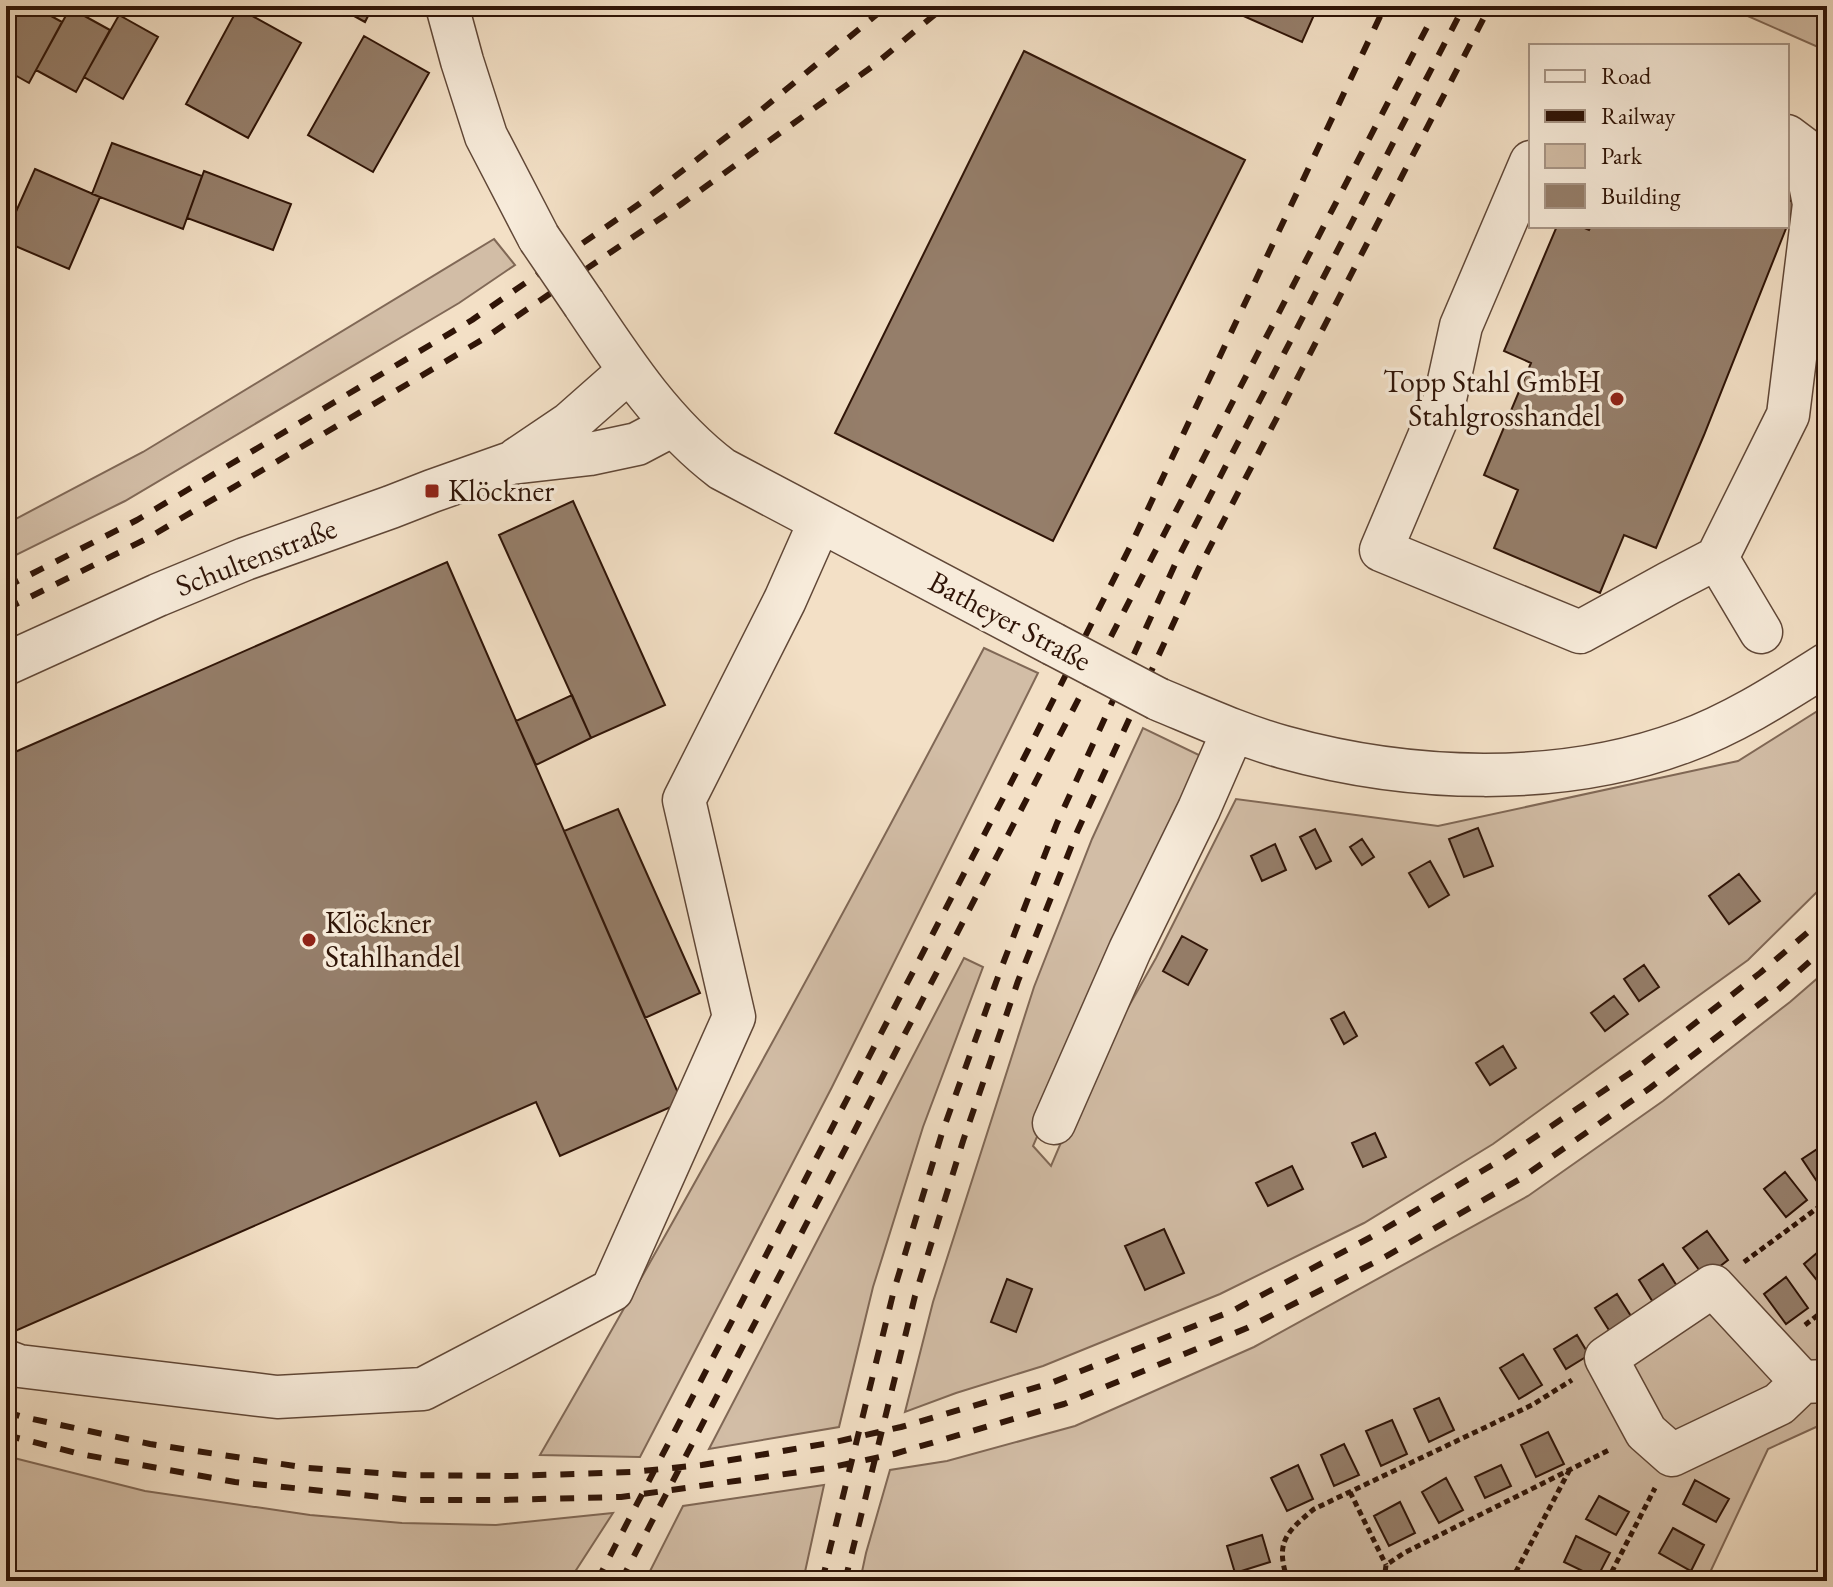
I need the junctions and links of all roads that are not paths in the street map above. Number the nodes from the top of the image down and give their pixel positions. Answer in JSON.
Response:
{"nodes":[{"id":1,"x":447,"y":6,"type":"edge"},
{"id":2,"x":1789,"y":138,"type":"edge"},
{"id":3,"x":1529,"y":167,"type":"edge"},
{"id":4,"x":629,"y":371,"type":"junction"},
{"id":5,"x":673,"y":425,"type":"junction"},
{"id":6,"x":511,"y":463,"type":"junction"},
{"id":7,"x":820,"y":521,"type":"junction"},
{"id":8,"x":1717,"y":558,"type":"junction"},
{"id":9,"x":1761,"y":632,"type":"dead end"},
{"id":10,"x":6,"y":664,"type":"edge"},
{"id":11,"x":1827,"y":664,"type":"edge"},
{"id":12,"x":1233,"y":731,"type":"junction"},
{"id":13,"x":1054,"y":1123,"type":"dead end"},
{"id":14,"x":6,"y":1361,"type":"edge"},
{"id":15,"x":1815,"y":1382,"type":"edge"}],
"edges":[{"from":1,"to":4,"type":"street","name":"Batheyer Straße","bridge":true},
{"from":2,"to":8,"type":"street"},
{"from":3,"to":8,"type":"street"},
{"from":4,"to":5,"type":"street","name":"Batheyer Straße"},
{"from":4,"to":6,"type":"street","name":"Schultenstraße"},
{"from":5,"to":6,"type":"street","name":"Schultenstraße"},
{"from":5,"to":7,"type":"street","name":"Batheyer Straße"},
{"from":6,"to":10,"type":"street","name":"Schultenstraße"},
{"from":7,"to":12,"type":"street","name":"Batheyer Straße","bridge":true},
{"from":7,"to":14,"type":"street"},
{"from":8,"to":9,"type":"street"},
{"from":11,"to":12,"type":"street","name":"Batheyer Straße"},
{"from":12,"to":13,"type":"street"},
{"from":15,"to":15,"type":"street"}]}
